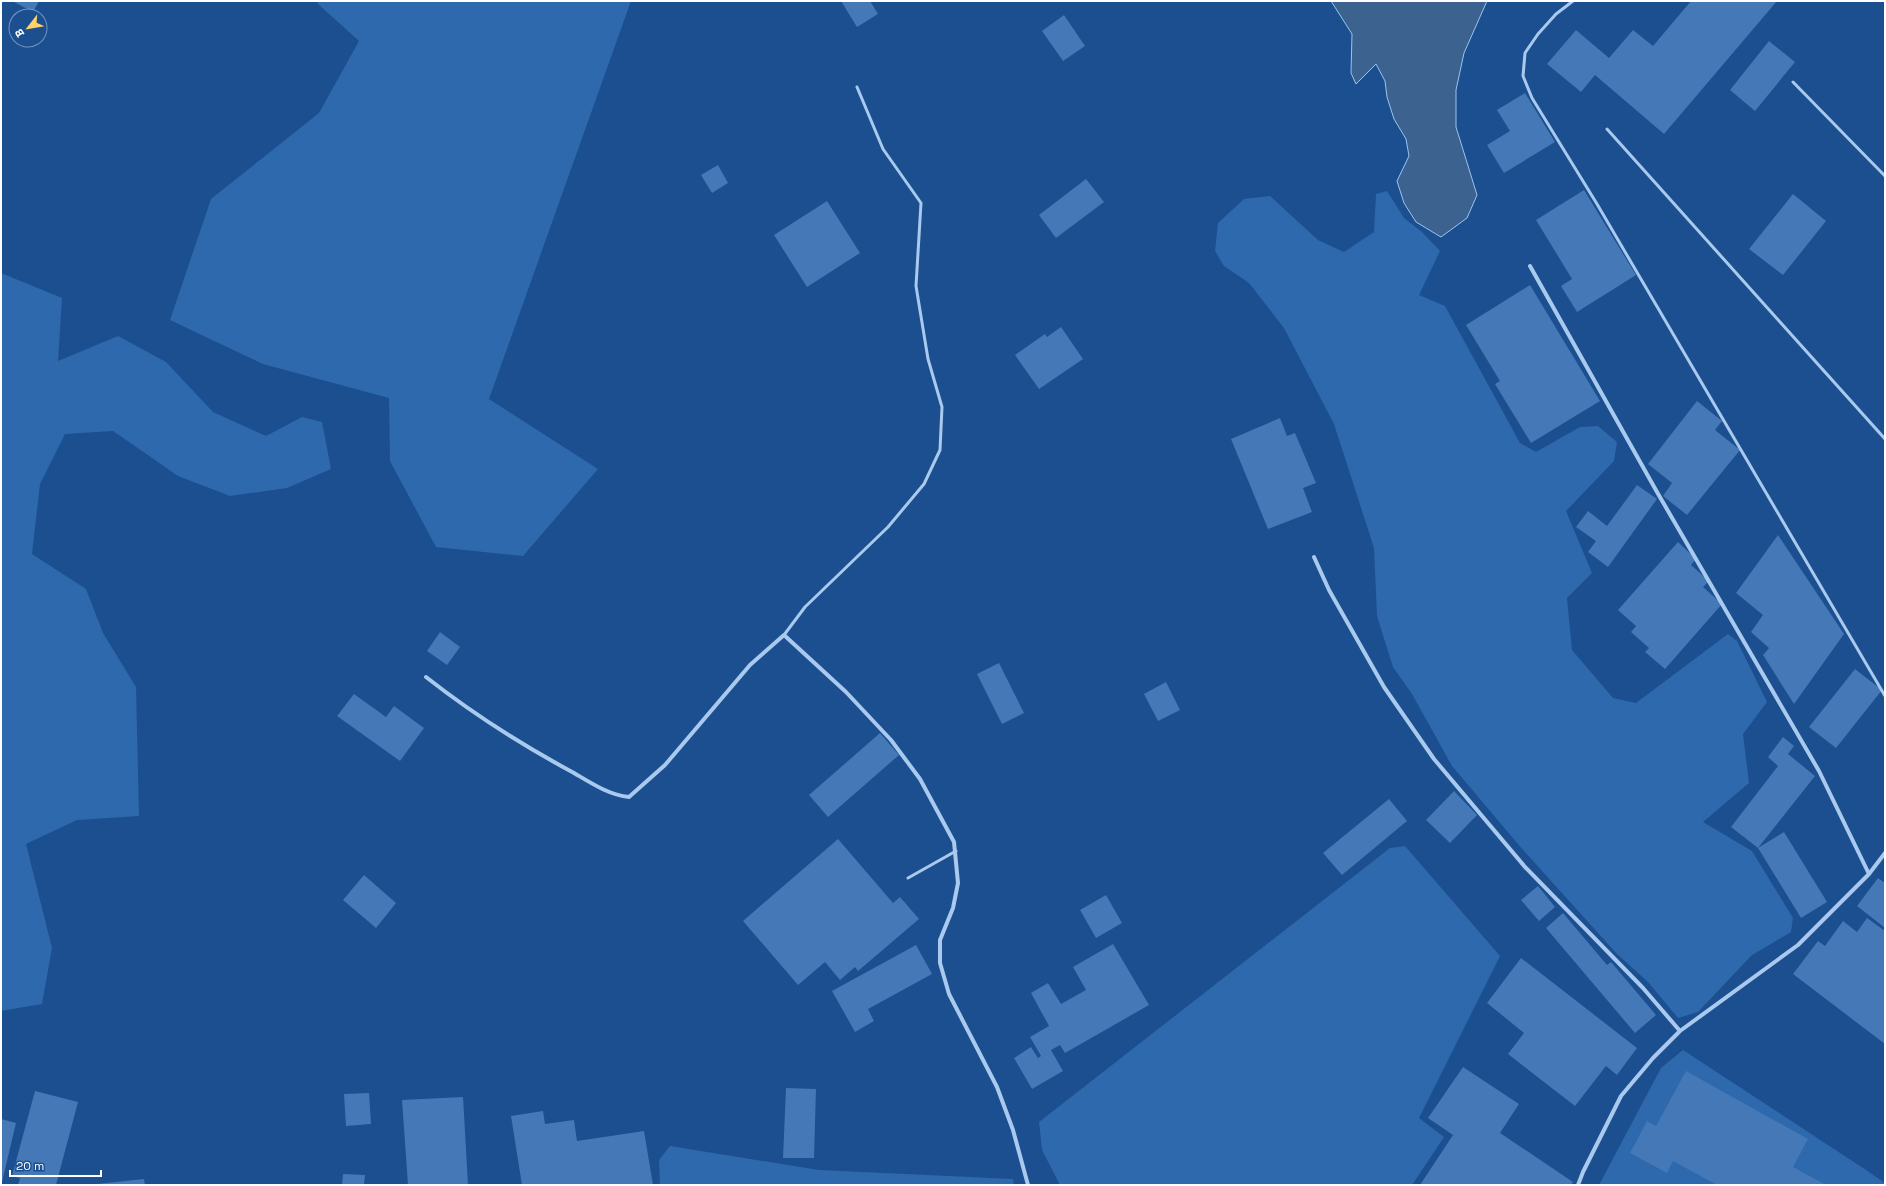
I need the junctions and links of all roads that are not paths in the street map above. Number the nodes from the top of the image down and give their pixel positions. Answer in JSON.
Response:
{"nodes":[{"id":1,"x":1573,"y":1,"type":"edge"},
{"id":2,"x":1793,"y":82,"type":"dead end"},
{"id":3,"x":857,"y":87,"type":"dead end"},
{"id":4,"x":1607,"y":129,"type":"dead end"},
{"id":5,"x":1885,"y":176,"type":"edge"},
{"id":6,"x":1530,"y":266,"type":"dead end"},
{"id":7,"x":1885,"y":439,"type":"edge"},
{"id":8,"x":1314,"y":558,"type":"dead end"},
{"id":9,"x":784,"y":635,"type":"junction"},
{"id":10,"x":426,"y":677,"type":"dead end"},
{"id":11,"x":1885,"y":696,"type":"edge"},
{"id":12,"x":956,"y":851,"type":"junction"},
{"id":13,"x":1885,"y":853,"type":"edge"},
{"id":14,"x":1869,"y":874,"type":"junction"},
{"id":15,"x":908,"y":878,"type":"dead end"},
{"id":16,"x":1680,"y":1031,"type":"junction"},
{"id":17,"x":1028,"y":1185,"type":"edge"},
{"id":18,"x":1578,"y":1185,"type":"edge"}],
"edges":[{"from":1,"to":11,"type":"lane"},
{"from":2,"to":5,"type":"lane"},
{"from":3,"to":9,"type":"lane"},
{"from":4,"to":7,"type":"lane"},
{"from":6,"to":14,"type":"street"},
{"from":8,"to":16,"type":"street"},
{"from":9,"to":10,"type":"street"},
{"from":9,"to":12,"type":"street"},
{"from":12,"to":15,"type":"lane"},
{"from":12,"to":17,"type":"street"},
{"from":13,"to":14,"type":"street"},
{"from":14,"to":16,"type":"street"},
{"from":16,"to":18,"type":"street"}]}
